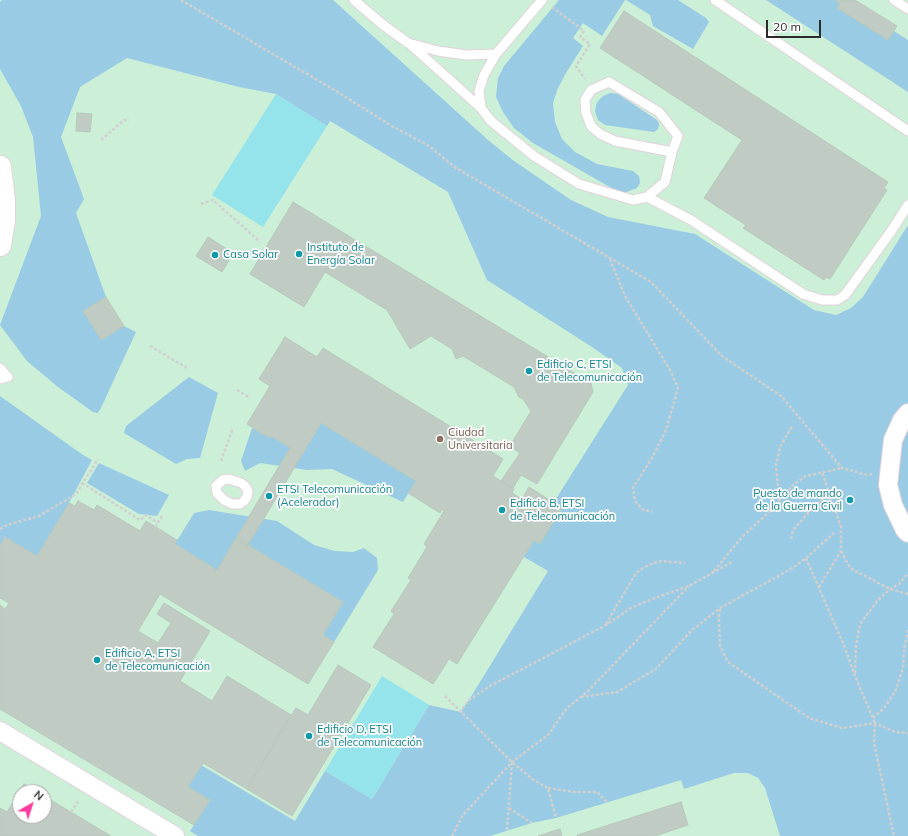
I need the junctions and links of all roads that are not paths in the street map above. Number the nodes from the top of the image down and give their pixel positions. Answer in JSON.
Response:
{"nodes":[{"id":1,"x":354,"y":0,"type":"edge"},
{"id":2,"x":542,"y":0,"type":"edge"},
{"id":3,"x":716,"y":0,"type":"edge"},
{"id":4,"x":894,"y":0,"type":"edge"},
{"id":5,"x":908,"y":9,"type":"edge"},
{"id":6,"x":408,"y":43,"type":"junction"},
{"id":7,"x":496,"y":54,"type":"junction"},
{"id":8,"x":481,"y":108,"type":"junction"},
{"id":9,"x":908,"y":131,"type":"edge"},
{"id":10,"x":672,"y":152,"type":"junction"},
{"id":11,"x":0,"y":168,"type":"edge"},
{"id":12,"x":647,"y":197,"type":"junction"},
{"id":13,"x":908,"y":205,"type":"edge"},
{"id":14,"x":0,"y":246,"type":"edge"},
{"id":15,"x":0,"y":368,"type":"edge"},
{"id":16,"x":0,"y":379,"type":"edge"},
{"id":17,"x":908,"y":413,"type":"edge"},
{"id":18,"x":908,"y":533,"type":"edge"},
{"id":19,"x":0,"y":730,"type":"edge"},
{"id":20,"x":175,"y":836,"type":"edge"}],
"edges":[{"from":1,"to":6,"type":"lane"},
{"from":2,"to":7,"type":"lane"},
{"from":3,"to":9,"type":"lane"},
{"from":4,"to":5,"type":"lane"},
{"from":6,"to":7,"type":"lane"},
{"from":6,"to":8,"type":"lane"},
{"from":7,"to":8,"type":"lane"},
{"from":8,"to":12,"type":"lane"},
{"from":10,"to":10,"type":"lane"},
{"from":10,"to":12,"type":"lane"},
{"from":11,"to":14,"type":"street"},
{"from":12,"to":13,"type":"lane"},
{"from":15,"to":16,"type":"lane"},
{"from":17,"to":18,"type":"street"},
{"from":19,"to":20,"type":"street"}]}
